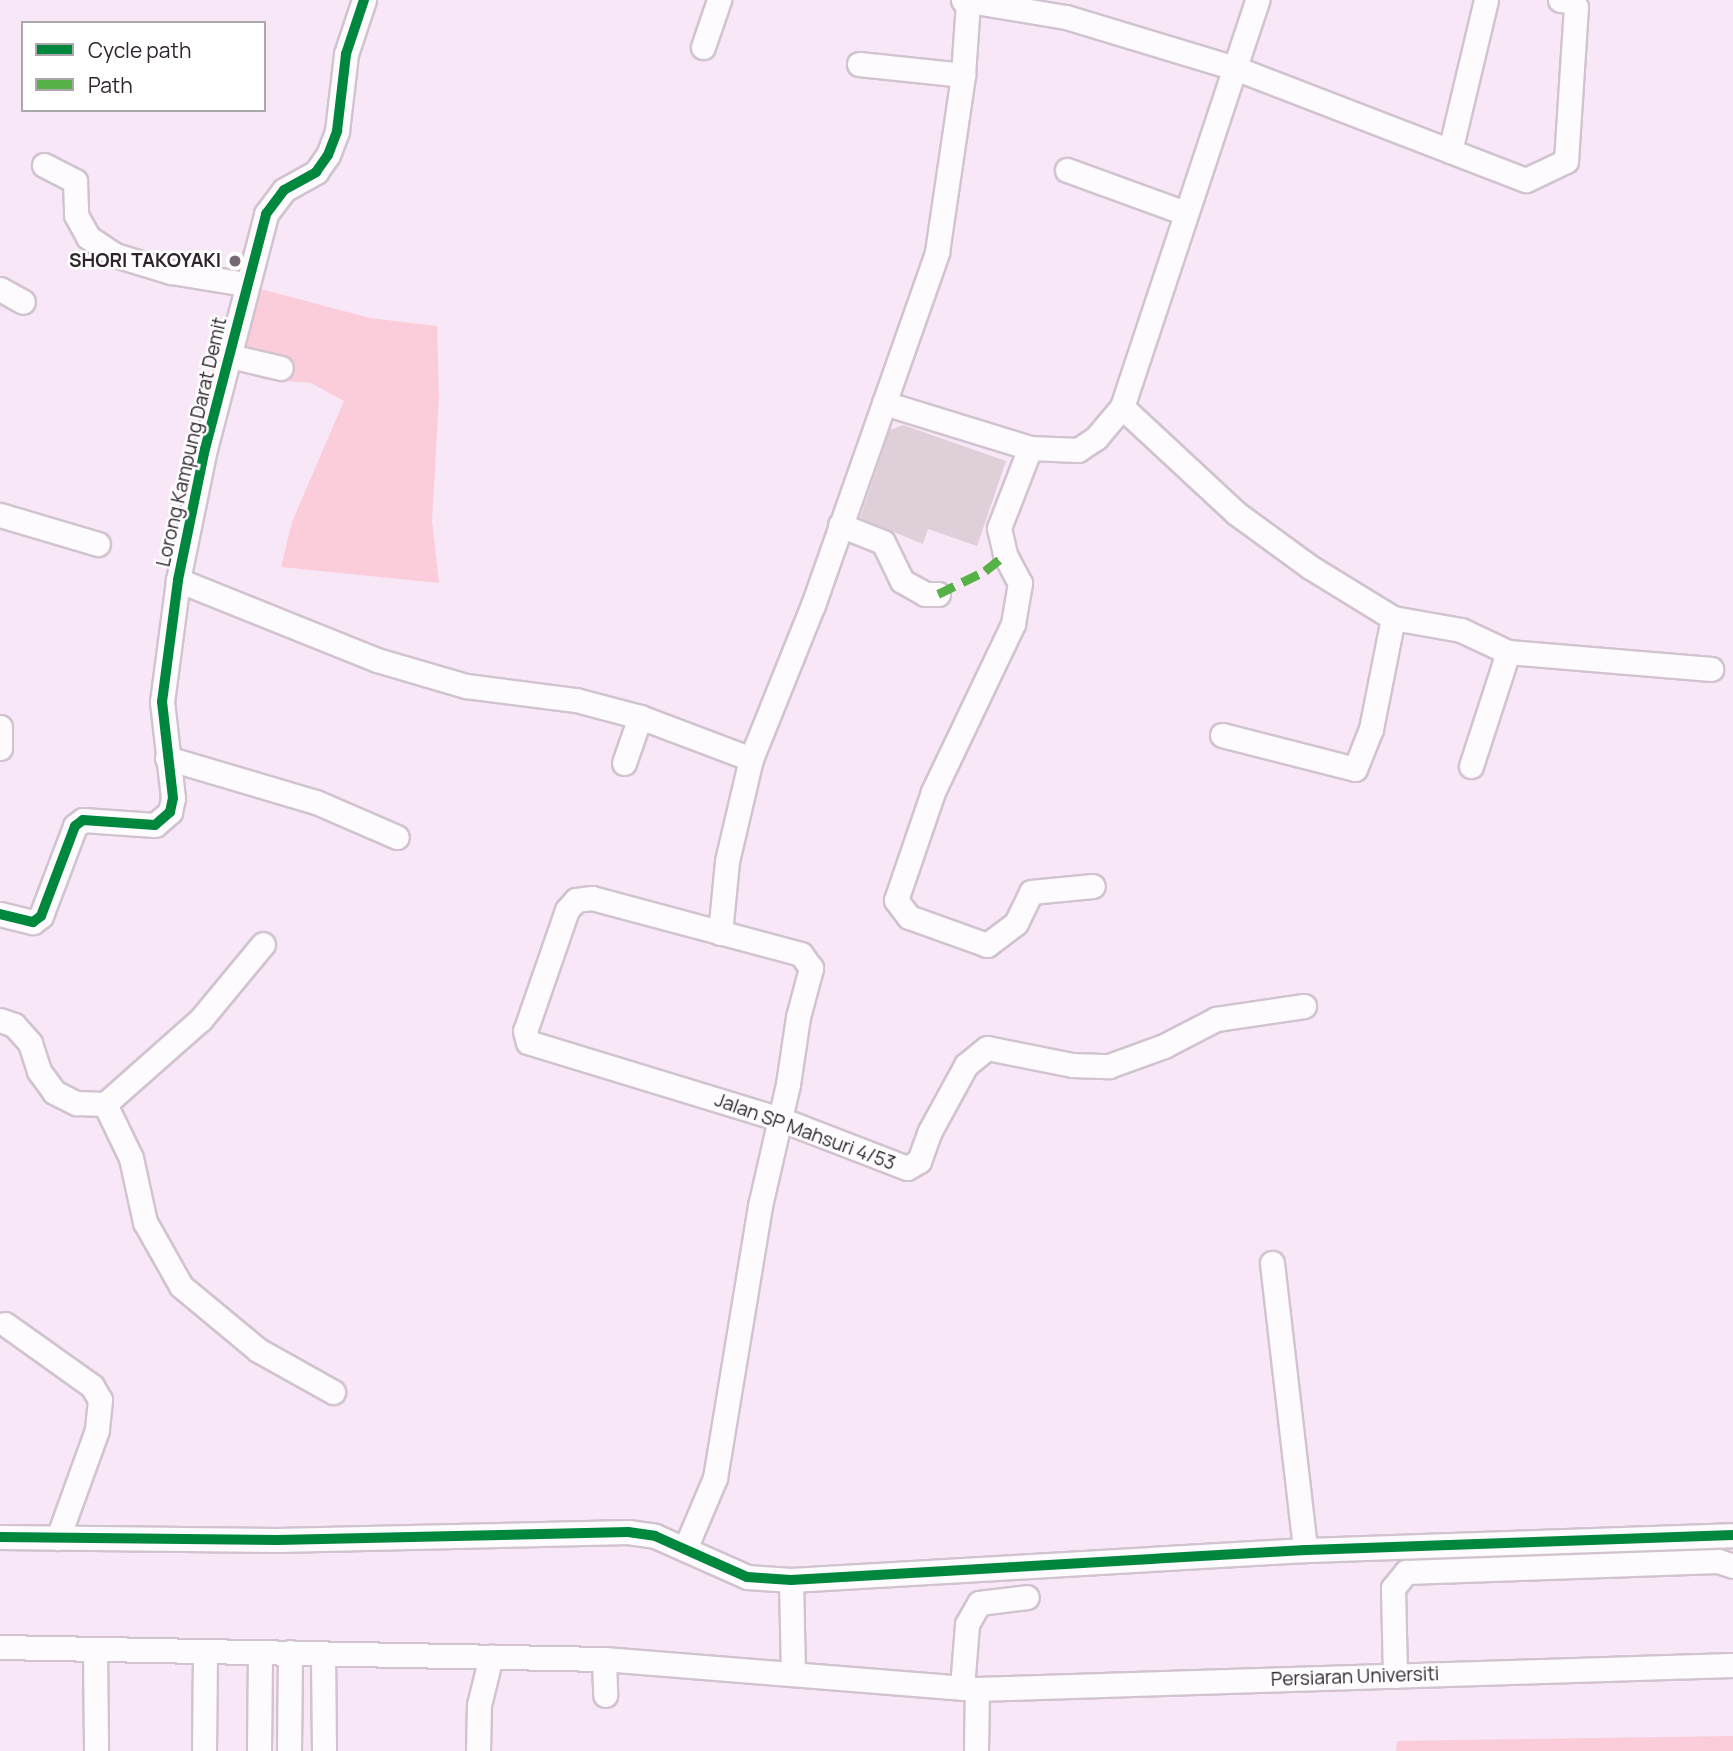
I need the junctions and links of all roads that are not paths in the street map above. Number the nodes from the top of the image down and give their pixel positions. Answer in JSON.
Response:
{"nodes":[{"id":1,"x":365,"y":0,"type":"edge"},
{"id":2,"x":719,"y":0,"type":"edge"},
{"id":3,"x":965,"y":0,"type":"edge"},
{"id":4,"x":1257,"y":0,"type":"edge"},
{"id":5,"x":1486,"y":0,"type":"edge"},
{"id":6,"x":1560,"y":0,"type":"edge"},
{"id":7,"x":1016,"y":4,"type":"edge"},
{"id":8,"x":703,"y":47,"type":"dead end"},
{"id":9,"x":859,"y":64,"type":"dead end"},
{"id":10,"x":1235,"y":68,"type":"junction"},
{"id":11,"x":963,"y":75,"type":"junction"},
{"id":12,"x":1450,"y":151,"type":"junction"},
{"id":13,"x":44,"y":165,"type":"dead end"},
{"id":14,"x":1067,"y":170,"type":"dead end"},
{"id":15,"x":1185,"y":214,"type":"junction"},
{"id":16,"x":246,"y":284,"type":"junction"},
{"id":17,"x":0,"y":289,"type":"edge"},
{"id":18,"x":23,"y":302,"type":"dead end"},
{"id":19,"x":230,"y":356,"type":"junction"},
{"id":20,"x":282,"y":368,"type":"dead end"},
{"id":21,"x":884,"y":403,"type":"junction"},
{"id":22,"x":1122,"y":407,"type":"junction"},
{"id":23,"x":1030,"y":448,"type":"junction"},
{"id":24,"x":0,"y":515,"type":"edge"},
{"id":25,"x":840,"y":524,"type":"junction"},
{"id":26,"x":98,"y":544,"type":"dead end"},
{"id":27,"x":178,"y":580,"type":"junction"},
{"id":28,"x":938,"y":594,"type":"dead end"},
{"id":29,"x":1392,"y":618,"type":"junction"},
{"id":30,"x":1508,"y":652,"type":"junction"},
{"id":31,"x":1711,"y":669,"type":"dead end"},
{"id":32,"x":640,"y":717,"type":"junction"},
{"id":33,"x":0,"y":727,"type":"edge"},
{"id":34,"x":1222,"y":735,"type":"dead end"},
{"id":35,"x":0,"y":748,"type":"edge"},
{"id":36,"x":167,"y":758,"type":"junction"},
{"id":37,"x":751,"y":758,"type":"junction"},
{"id":38,"x":624,"y":763,"type":"dead end"},
{"id":39,"x":1471,"y":766,"type":"dead end"},
{"id":40,"x":397,"y":837,"type":"dead end"},
{"id":41,"x":1093,"y":887,"type":"dead end"},
{"id":42,"x":0,"y":914,"type":"edge"},
{"id":43,"x":720,"y":933,"type":"junction"},
{"id":44,"x":263,"y":944,"type":"dead end"},
{"id":45,"x":1304,"y":1006,"type":"dead end"},
{"id":46,"x":0,"y":1020,"type":"edge"},
{"id":47,"x":105,"y":1104,"type":"junction"},
{"id":48,"x":780,"y":1119,"type":"junction"},
{"id":49,"x":1272,"y":1263,"type":"dead end"},
{"id":50,"x":5,"y":1324,"type":"dead end"},
{"id":51,"x":333,"y":1392,"type":"dead end"},
{"id":52,"x":1733,"y":1535,"type":"edge"},
{"id":53,"x":0,"y":1537,"type":"edge"},
{"id":54,"x":58,"y":1538,"type":"junction"},
{"id":55,"x":685,"y":1549,"type":"junction"},
{"id":56,"x":1305,"y":1550,"type":"junction"},
{"id":57,"x":1733,"y":1566,"type":"edge"},
{"id":58,"x":791,"y":1580,"type":"junction"},
{"id":59,"x":1027,"y":1597,"type":"dead end"},
{"id":60,"x":0,"y":1647,"type":"edge"},
{"id":61,"x":95,"y":1648,"type":"junction"},
{"id":62,"x":205,"y":1651,"type":"junction"},
{"id":63,"x":260,"y":1651,"type":"junction"},
{"id":64,"x":290,"y":1652,"type":"junction"},
{"id":65,"x":323,"y":1653,"type":"junction"},
{"id":66,"x":491,"y":1656,"type":"junction"},
{"id":67,"x":604,"y":1658,"type":"junction"},
{"id":68,"x":1733,"y":1665,"type":"edge"},
{"id":69,"x":793,"y":1672,"type":"junction"},
{"id":70,"x":1395,"y":1676,"type":"junction"},
{"id":71,"x":970,"y":1688,"type":"junction"},
{"id":72,"x":605,"y":1695,"type":"dead end"},
{"id":73,"x":96,"y":1751,"type":"edge"},
{"id":74,"x":204,"y":1751,"type":"edge"},
{"id":75,"x":259,"y":1751,"type":"edge"},
{"id":76,"x":289,"y":1751,"type":"edge"},
{"id":77,"x":324,"y":1751,"type":"edge"},
{"id":78,"x":478,"y":1751,"type":"edge"},
{"id":79,"x":976,"y":1751,"type":"edge"}],
"edges":[{"from":1,"to":16,"type":"street","name":"Lorong Kampung Darat Demit"},
{"from":2,"to":8,"type":"street"},
{"from":3,"to":7,"type":"street"},
{"from":3,"to":11,"type":"street"},
{"from":4,"to":10,"type":"street"},
{"from":5,"to":12,"type":"street"},
{"from":6,"to":12,"type":"street"},
{"from":7,"to":10,"type":"street"},
{"from":9,"to":11,"type":"street"},
{"from":10,"to":12,"type":"street"},
{"from":10,"to":15,"type":"street"},
{"from":11,"to":21,"type":"street"},
{"from":13,"to":16,"type":"street"},
{"from":14,"to":15,"type":"street"},
{"from":15,"to":22,"type":"street"},
{"from":16,"to":19,"type":"street","name":"Lorong Kampung Darat Demit"},
{"from":17,"to":18,"type":"street"},
{"from":19,"to":20,"type":"street"},
{"from":19,"to":27,"type":"street","name":"Lorong Kampung Darat Demit"},
{"from":21,"to":23,"type":"street"},
{"from":21,"to":25,"type":"street"},
{"from":22,"to":23,"type":"street"},
{"from":22,"to":29,"type":"street"},
{"from":23,"to":41,"type":"street"},
{"from":24,"to":26,"type":"street"},
{"from":25,"to":28,"type":"street"},
{"from":25,"to":37,"type":"street"},
{"from":27,"to":32,"type":"street"},
{"from":27,"to":36,"type":"street","name":"Lorong Kampung Darat Demit"},
{"from":29,"to":30,"type":"street"},
{"from":29,"to":34,"type":"street"},
{"from":30,"to":31,"type":"street"},
{"from":30,"to":39,"type":"street"},
{"from":32,"to":37,"type":"street"},
{"from":32,"to":38,"type":"street"},
{"from":33,"to":35,"type":"street"},
{"from":36,"to":40,"type":"street"},
{"from":36,"to":42,"type":"street","name":"Lorong Kampung Darat Demit"},
{"from":37,"to":43,"type":"street"},
{"from":43,"to":48,"type":"street"},
{"from":43,"to":48,"type":"street","name":"Jalan SP Mahsuri 4/53"},
{"from":44,"to":47,"type":"street"},
{"from":45,"to":48,"type":"street","name":"Jalan SP Mahsuri 4/53"},
{"from":46,"to":47,"type":"street"},
{"from":47,"to":51,"type":"street"},
{"from":48,"to":55,"type":"street"},
{"from":49,"to":56,"type":"street"},
{"from":50,"to":54,"type":"street"},
{"from":52,"to":56,"type":"street"},
{"from":53,"to":54,"type":"street"},
{"from":54,"to":55,"type":"street"},
{"from":55,"to":58,"type":"street"},
{"from":56,"to":58,"type":"street"},
{"from":57,"to":70,"type":"street"},
{"from":58,"to":69,"type":"street"},
{"from":59,"to":71,"type":"street"},
{"from":60,"to":61,"type":"street","name":"Persiaran Universiti"},
{"from":61,"to":62,"type":"street","name":"Persiaran Universiti"},
{"from":61,"to":73,"type":"street"},
{"from":62,"to":63,"type":"street","name":"Persiaran Universiti"},
{"from":62,"to":74,"type":"street"},
{"from":63,"to":64,"type":"street","name":"Persiaran Universiti"},
{"from":63,"to":75,"type":"street"},
{"from":64,"to":65,"type":"street","name":"Persiaran Universiti"},
{"from":64,"to":76,"type":"street"},
{"from":65,"to":66,"type":"street","name":"Persiaran Universiti"},
{"from":65,"to":77,"type":"street"},
{"from":66,"to":67,"type":"street","name":"Persiaran Universiti"},
{"from":66,"to":78,"type":"street"},
{"from":67,"to":69,"type":"street","name":"Persiaran Universiti"},
{"from":67,"to":72,"type":"street"},
{"from":68,"to":70,"type":"street","name":"Persiaran Universiti"},
{"from":69,"to":71,"type":"street","name":"Persiaran Universiti"},
{"from":70,"to":71,"type":"street","name":"Persiaran Universiti"},
{"from":71,"to":79,"type":"street"}]}
